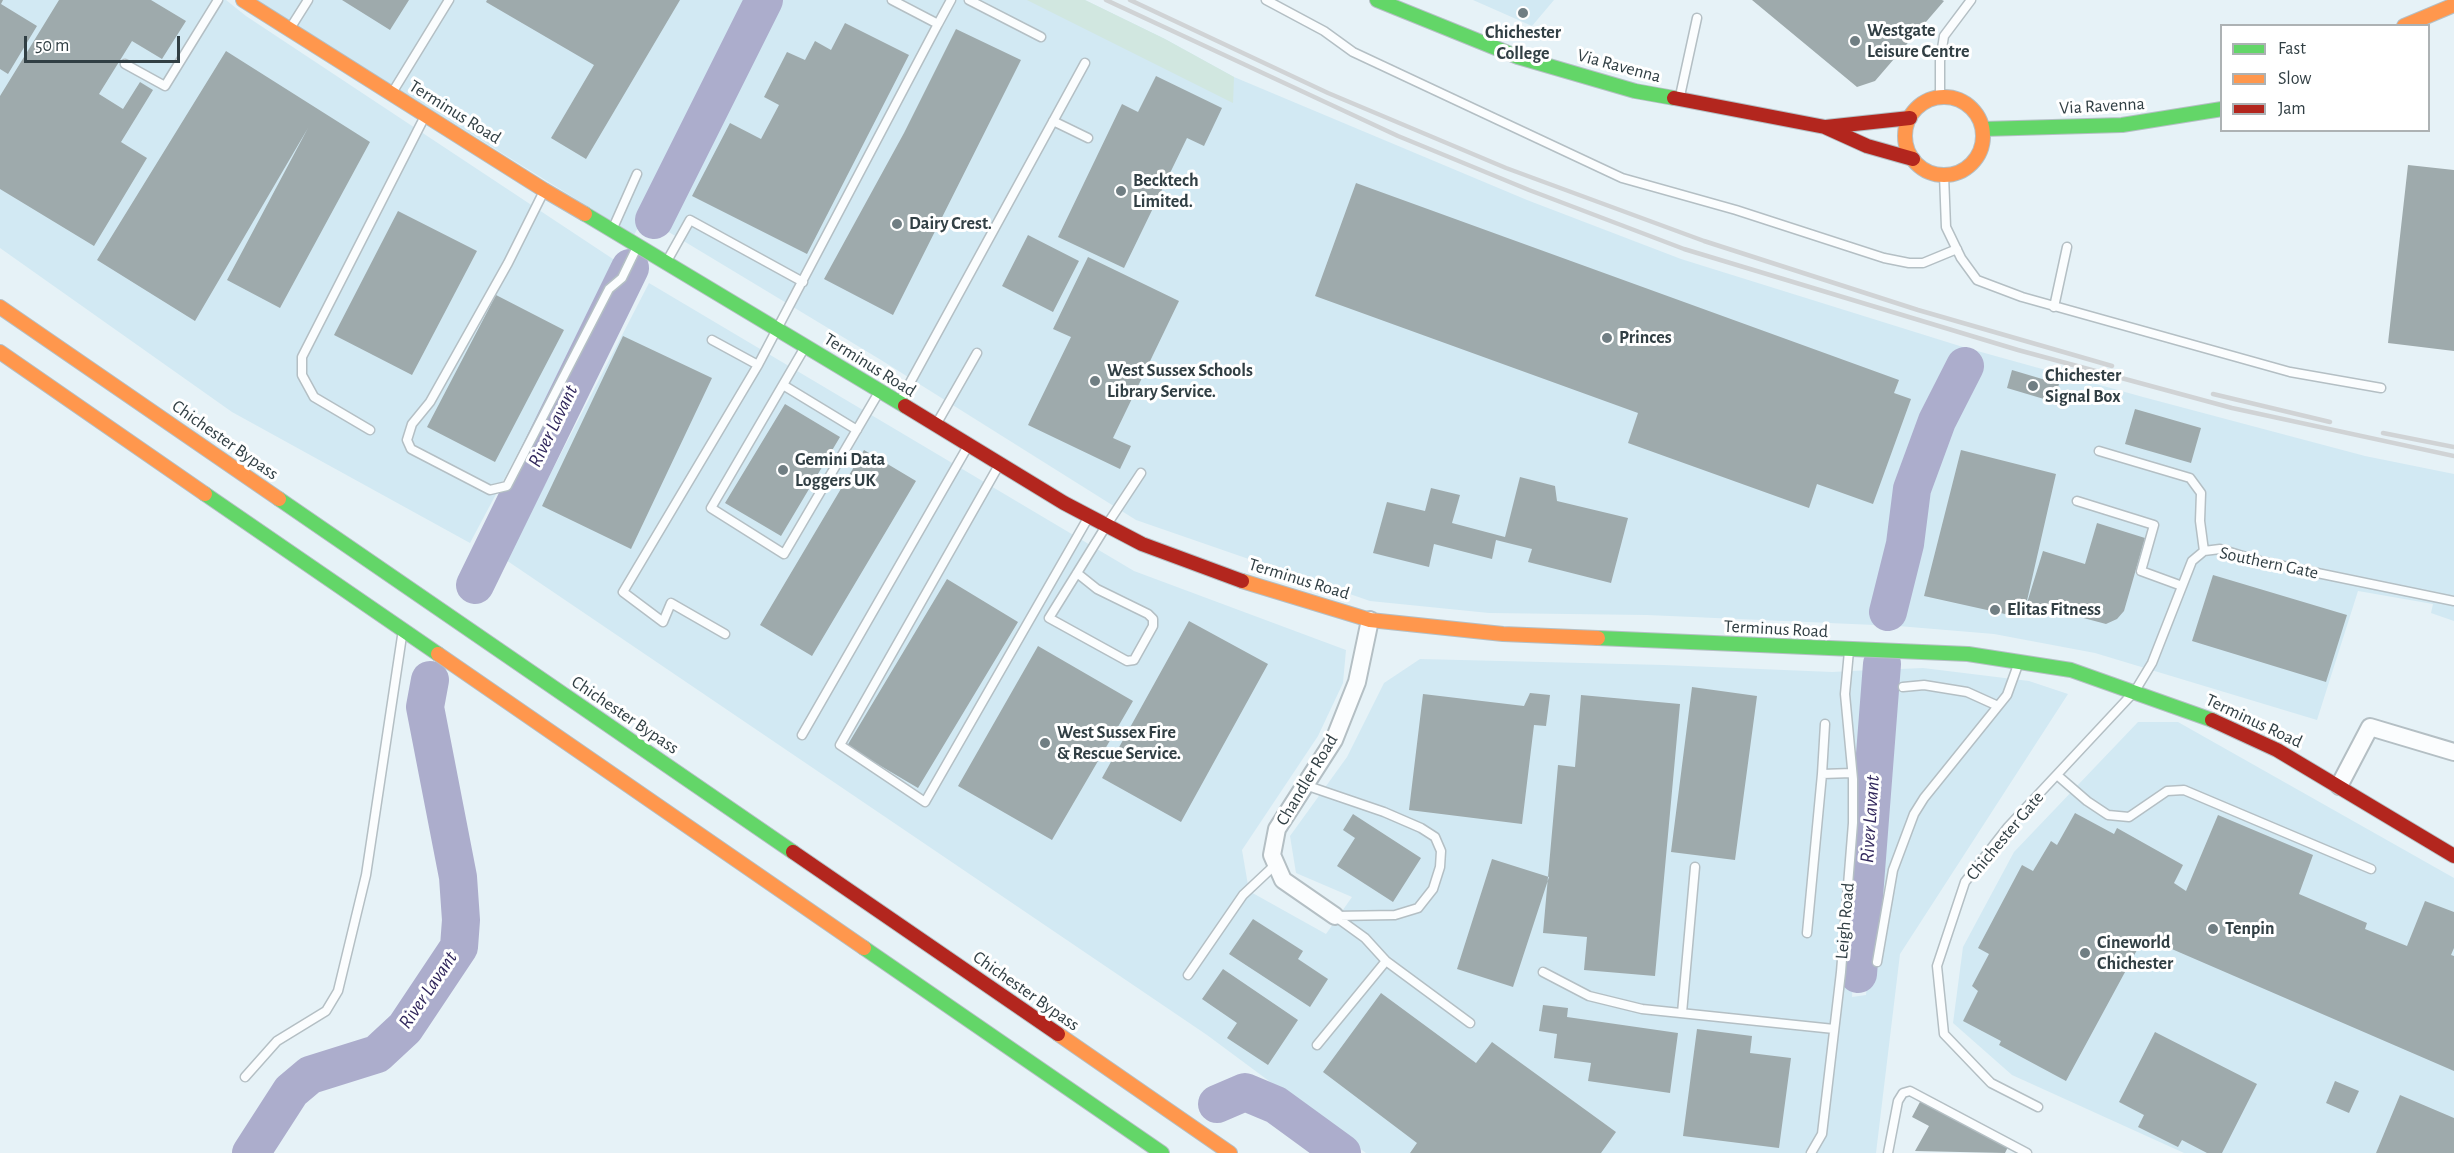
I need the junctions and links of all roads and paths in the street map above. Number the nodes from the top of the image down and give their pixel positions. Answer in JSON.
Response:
{"nodes":[{"id":1,"x":218,"y":0,"type":"edge"},
{"id":2,"x":243,"y":0,"type":"edge"},
{"id":3,"x":308,"y":0,"type":"edge"},
{"id":4,"x":449,"y":0,"type":"edge"},
{"id":5,"x":892,"y":0,"type":"edge"},
{"id":6,"x":951,"y":0,"type":"edge"},
{"id":7,"x":969,"y":0,"type":"edge"},
{"id":8,"x":1266,"y":0,"type":"edge"},
{"id":9,"x":1377,"y":0,"type":"edge"},
{"id":10,"x":1971,"y":0,"type":"edge"},
{"id":11,"x":2454,"y":5,"type":"edge"},
{"id":12,"x":2415,"y":8,"type":"dead end"},
{"id":13,"x":1697,"y":18,"type":"dead end"},
{"id":14,"x":938,"y":24,"type":"junction"},
{"id":15,"x":2405,"y":24,"type":"edge"},
{"id":16,"x":2406,"y":24,"type":"edge"},
{"id":17,"x":289,"y":30,"type":"junction"},
{"id":18,"x":1041,"y":37,"type":"dead end"},
{"id":19,"x":1085,"y":63,"type":"dead end"},
{"id":20,"x":125,"y":64,"type":"dead end"},
{"id":21,"x":392,"y":94,"type":"junction"},
{"id":22,"x":1940,"y":98,"type":"junction"},
{"id":23,"x":1680,"y":100,"type":"junction"},
{"id":24,"x":2220,"y":109,"type":"edge"},
{"id":25,"x":426,"y":115,"type":"junction"},
{"id":26,"x":1910,"y":118,"type":"junction"},
{"id":27,"x":1053,"y":122,"type":"junction"},
{"id":28,"x":1825,"y":127,"type":"junction"},
{"id":29,"x":1983,"y":129,"type":"junction"},
{"id":30,"x":1088,"y":138,"type":"dead end"},
{"id":31,"x":1913,"y":159,"type":"junction"},
{"id":32,"x":637,"y":174,"type":"dead end"},
{"id":33,"x":1944,"y":175,"type":"junction"},
{"id":34,"x":544,"y":190,"type":"junction"},
{"id":35,"x":612,"y":229,"type":"junction"},
{"id":36,"x":639,"y":245,"type":"junction"},
{"id":37,"x":2067,"y":247,"type":"dead end"},
{"id":38,"x":1957,"y":249,"type":"junction"},
{"id":39,"x":667,"y":262,"type":"junction"},
{"id":40,"x":803,"y":282,"type":"junction"},
{"id":41,"x":0,"y":307,"type":"edge"},
{"id":42,"x":2054,"y":307,"type":"junction"},
{"id":43,"x":778,"y":330,"type":"junction"},
{"id":44,"x":712,"y":340,"type":"dead end"},
{"id":45,"x":805,"y":347,"type":"junction"},
{"id":46,"x":0,"y":352,"type":"edge"},
{"id":47,"x":977,"y":353,"type":"dead end"},
{"id":48,"x":758,"y":365,"type":"junction"},
{"id":49,"x":783,"y":385,"type":"junction"},
{"id":50,"x":2381,"y":388,"type":"dead end"},
{"id":51,"x":879,"y":392,"type":"junction"},
{"id":52,"x":898,"y":404,"type":"junction"},
{"id":53,"x":935,"y":426,"type":"junction"},
{"id":54,"x":370,"y":430,"type":"dead end"},
{"id":55,"x":857,"y":430,"type":"junction"},
{"id":56,"x":968,"y":446,"type":"junction"},
{"id":57,"x":2098,"y":451,"type":"dead end"},
{"id":58,"x":999,"y":465,"type":"junction"},
{"id":59,"x":1141,"y":473,"type":"dead end"},
{"id":60,"x":2077,"y":501,"type":"dead end"},
{"id":61,"x":1089,"y":517,"type":"junction"},
{"id":62,"x":1106,"y":526,"type":"junction"},
{"id":63,"x":2204,"y":551,"type":"junction"},
{"id":64,"x":1077,"y":573,"type":"junction"},
{"id":65,"x":2182,"y":586,"type":"junction"},
{"id":66,"x":2454,"y":601,"type":"edge"},
{"id":67,"x":1370,"y":620,"type":"junction"},
{"id":68,"x":403,"y":630,"type":"junction"},
{"id":69,"x":725,"y":634,"type":"dead end"},
{"id":70,"x":1849,"y":651,"type":"junction"},
{"id":71,"x":2019,"y":662,"type":"junction"},
{"id":72,"x":1903,"y":687,"type":"dead end"},
{"id":73,"x":2135,"y":691,"type":"junction"},
{"id":74,"x":1998,"y":706,"type":"junction"},
{"id":75,"x":1825,"y":724,"type":"dead end"},
{"id":76,"x":802,"y":735,"type":"dead end"},
{"id":77,"x":2454,"y":752,"type":"edge"},
{"id":78,"x":1852,"y":772,"type":"junction"},
{"id":79,"x":1822,"y":774,"type":"junction"},
{"id":80,"x":2057,"y":775,"type":"junction"},
{"id":81,"x":1305,"y":785,"type":"junction"},
{"id":82,"x":2339,"y":786,"type":"junction"},
{"id":83,"x":2454,"y":856,"type":"edge"},
{"id":84,"x":1276,"y":864,"type":"junction"},
{"id":85,"x":1695,"y":867,"type":"dead end"},
{"id":86,"x":2371,"y":869,"type":"dead end"},
{"id":87,"x":1335,"y":916,"type":"junction"},
{"id":88,"x":1807,"y":933,"type":"dead end"},
{"id":89,"x":1386,"y":961,"type":"junction"},
{"id":90,"x":1877,"y":962,"type":"dead end"},
{"id":91,"x":1543,"y":972,"type":"dead end"},
{"id":92,"x":1188,"y":975,"type":"dead end"},
{"id":93,"x":1682,"y":1013,"type":"junction"},
{"id":94,"x":1470,"y":1023,"type":"dead end"},
{"id":95,"x":1834,"y":1029,"type":"junction"},
{"id":96,"x":1317,"y":1045,"type":"dead end"},
{"id":97,"x":245,"y":1077,"type":"dead end"},
{"id":98,"x":2038,"y":1107,"type":"dead end"},
{"id":99,"x":1890,"y":1151,"type":"edge"},
{"id":100,"x":1162,"y":1153,"type":"edge"},
{"id":101,"x":1230,"y":1153,"type":"edge"},
{"id":102,"x":1811,"y":1153,"type":"edge"},
{"id":103,"x":2027,"y":1153,"type":"edge"}],
"edges":[{"from":1,"to":20,"type":"lane"},
{"from":2,"to":17,"type":"main road","name":"Terminus Road"},
{"from":3,"to":17,"type":"lane"},
{"from":4,"to":21,"type":"lane"},
{"from":5,"to":14,"type":"lane"},
{"from":6,"to":14,"type":"lane"},
{"from":7,"to":18,"type":"lane"},
{"from":8,"to":38,"type":"lane"},
{"from":9,"to":23,"type":"main road","name":"Via Ravenna"},
{"from":10,"to":22,"type":"lane"},
{"from":11,"to":16,"type":"main road"},
{"from":12,"to":15,"type":"main road"},
{"from":13,"to":23,"type":"lane"},
{"from":14,"to":40,"type":"lane"},
{"from":17,"to":21,"type":"main road","name":"Terminus Road"},
{"from":19,"to":27,"type":"lane"},
{"from":21,"to":25,"type":"main road","name":"Terminus Road"},
{"from":22,"to":26,"type":"main road"},
{"from":22,"to":29,"type":"main road"},
{"from":23,"to":28,"type":"main road","name":"Via Ravenna"},
{"from":24,"to":29,"type":"main road","name":"Via Ravenna"},
{"from":25,"to":34,"type":"main road","name":"Terminus Road"},
{"from":25,"to":54,"type":"lane"},
{"from":26,"to":28,"type":"main road","name":"Via Ravenna"},
{"from":26,"to":31,"type":"main road"},
{"from":27,"to":30,"type":"lane"},
{"from":27,"to":52,"type":"lane"},
{"from":28,"to":31,"type":"main road","name":"Via Ravenna"},
{"from":29,"to":33,"type":"main road"},
{"from":31,"to":33,"type":"main road"},
{"from":32,"to":35,"type":"lane"},
{"from":33,"to":38,"type":"lane"},
{"from":34,"to":35,"type":"main road","name":"Terminus Road"},
{"from":34,"to":36,"type":"lane"},
{"from":35,"to":36,"type":"main road","name":"Terminus Road"},
{"from":36,"to":39,"type":"main road","name":"Terminus Road"},
{"from":37,"to":42,"type":"lane"},
{"from":38,"to":42,"type":"lane"},
{"from":39,"to":40,"type":"lane"},
{"from":39,"to":43,"type":"main road","name":"Terminus Road"},
{"from":40,"to":43,"type":"lane"},
{"from":41,"to":101,"type":"main road","name":"Chichester Bypass"},
{"from":42,"to":50,"type":"lane"},
{"from":43,"to":45,"type":"main road","name":"Terminus Road"},
{"from":43,"to":48,"type":"lane"},
{"from":44,"to":48,"type":"lane"},
{"from":45,"to":49,"type":"lane"},
{"from":45,"to":51,"type":"main road","name":"Terminus Road"},
{"from":46,"to":68,"type":"main road"},
{"from":47,"to":53,"type":"lane"},
{"from":48,"to":69,"type":"lane"},
{"from":49,"to":55,"type":"lane"},
{"from":49,"to":55,"type":"lane"},
{"from":51,"to":52,"type":"main road","name":"Terminus Road"},
{"from":51,"to":55,"type":"lane"},
{"from":52,"to":53,"type":"main road","name":"Terminus Road"},
{"from":53,"to":56,"type":"main road","name":"Terminus Road"},
{"from":56,"to":58,"type":"main road","name":"Terminus Road"},
{"from":56,"to":76,"type":"lane"},
{"from":57,"to":63,"type":"lane"},
{"from":58,"to":61,"type":"main road","name":"Terminus Road"},
{"from":58,"to":61,"type":"lane"},
{"from":59,"to":62,"type":"lane"},
{"from":60,"to":65,"type":"lane"},
{"from":61,"to":62,"type":"main road","name":"Terminus Road"},
{"from":62,"to":64,"type":"lane"},
{"from":62,"to":67,"type":"main road","name":"Terminus Road"},
{"from":63,"to":65,"type":"lane","name":"Southern Gate"},
{"from":63,"to":66,"type":"lane","name":"Southern Gate"},
{"from":64,"to":64,"type":"lane"},
{"from":65,"to":73,"type":"lane","name":"Southern Gate"},
{"from":67,"to":70,"type":"main road","name":"Terminus Road"},
{"from":67,"to":81,"type":"street","name":"Chandler Road"},
{"from":68,"to":97,"type":"lane"},
{"from":68,"to":100,"type":"main road"},
{"from":70,"to":71,"type":"main road","name":"Terminus Road"},
{"from":70,"to":78,"type":"lane","name":"Leigh Road"},
{"from":71,"to":73,"type":"main road","name":"Terminus Road"},
{"from":71,"to":74,"type":"lane"},
{"from":72,"to":74,"type":"lane"},
{"from":73,"to":80,"type":"lane","name":"Chichester Gate"},
{"from":73,"to":82,"type":"main road","name":"Terminus Road"},
{"from":74,"to":90,"type":"lane"},
{"from":75,"to":79,"type":"lane"},
{"from":77,"to":82,"type":"street"},
{"from":78,"to":79,"type":"lane"},
{"from":78,"to":95,"type":"lane","name":"Leigh Road"},
{"from":79,"to":88,"type":"lane"},
{"from":80,"to":86,"type":"lane"},
{"from":80,"to":98,"type":"lane","name":"Chichester Gate"},
{"from":81,"to":84,"type":"street","name":"Chandler Road"},
{"from":81,"to":87,"type":"lane"},
{"from":82,"to":83,"type":"main road","name":"Terminus Road"},
{"from":84,"to":87,"type":"street"},
{"from":84,"to":92,"type":"lane"},
{"from":85,"to":93,"type":"lane"},
{"from":87,"to":89,"type":"lane"},
{"from":89,"to":94,"type":"lane"},
{"from":89,"to":96,"type":"lane"},
{"from":91,"to":93,"type":"lane"},
{"from":93,"to":95,"type":"lane"},
{"from":95,"to":102,"type":"lane","name":"Leigh Road"},
{"from":99,"to":103,"type":"lane"}]}
